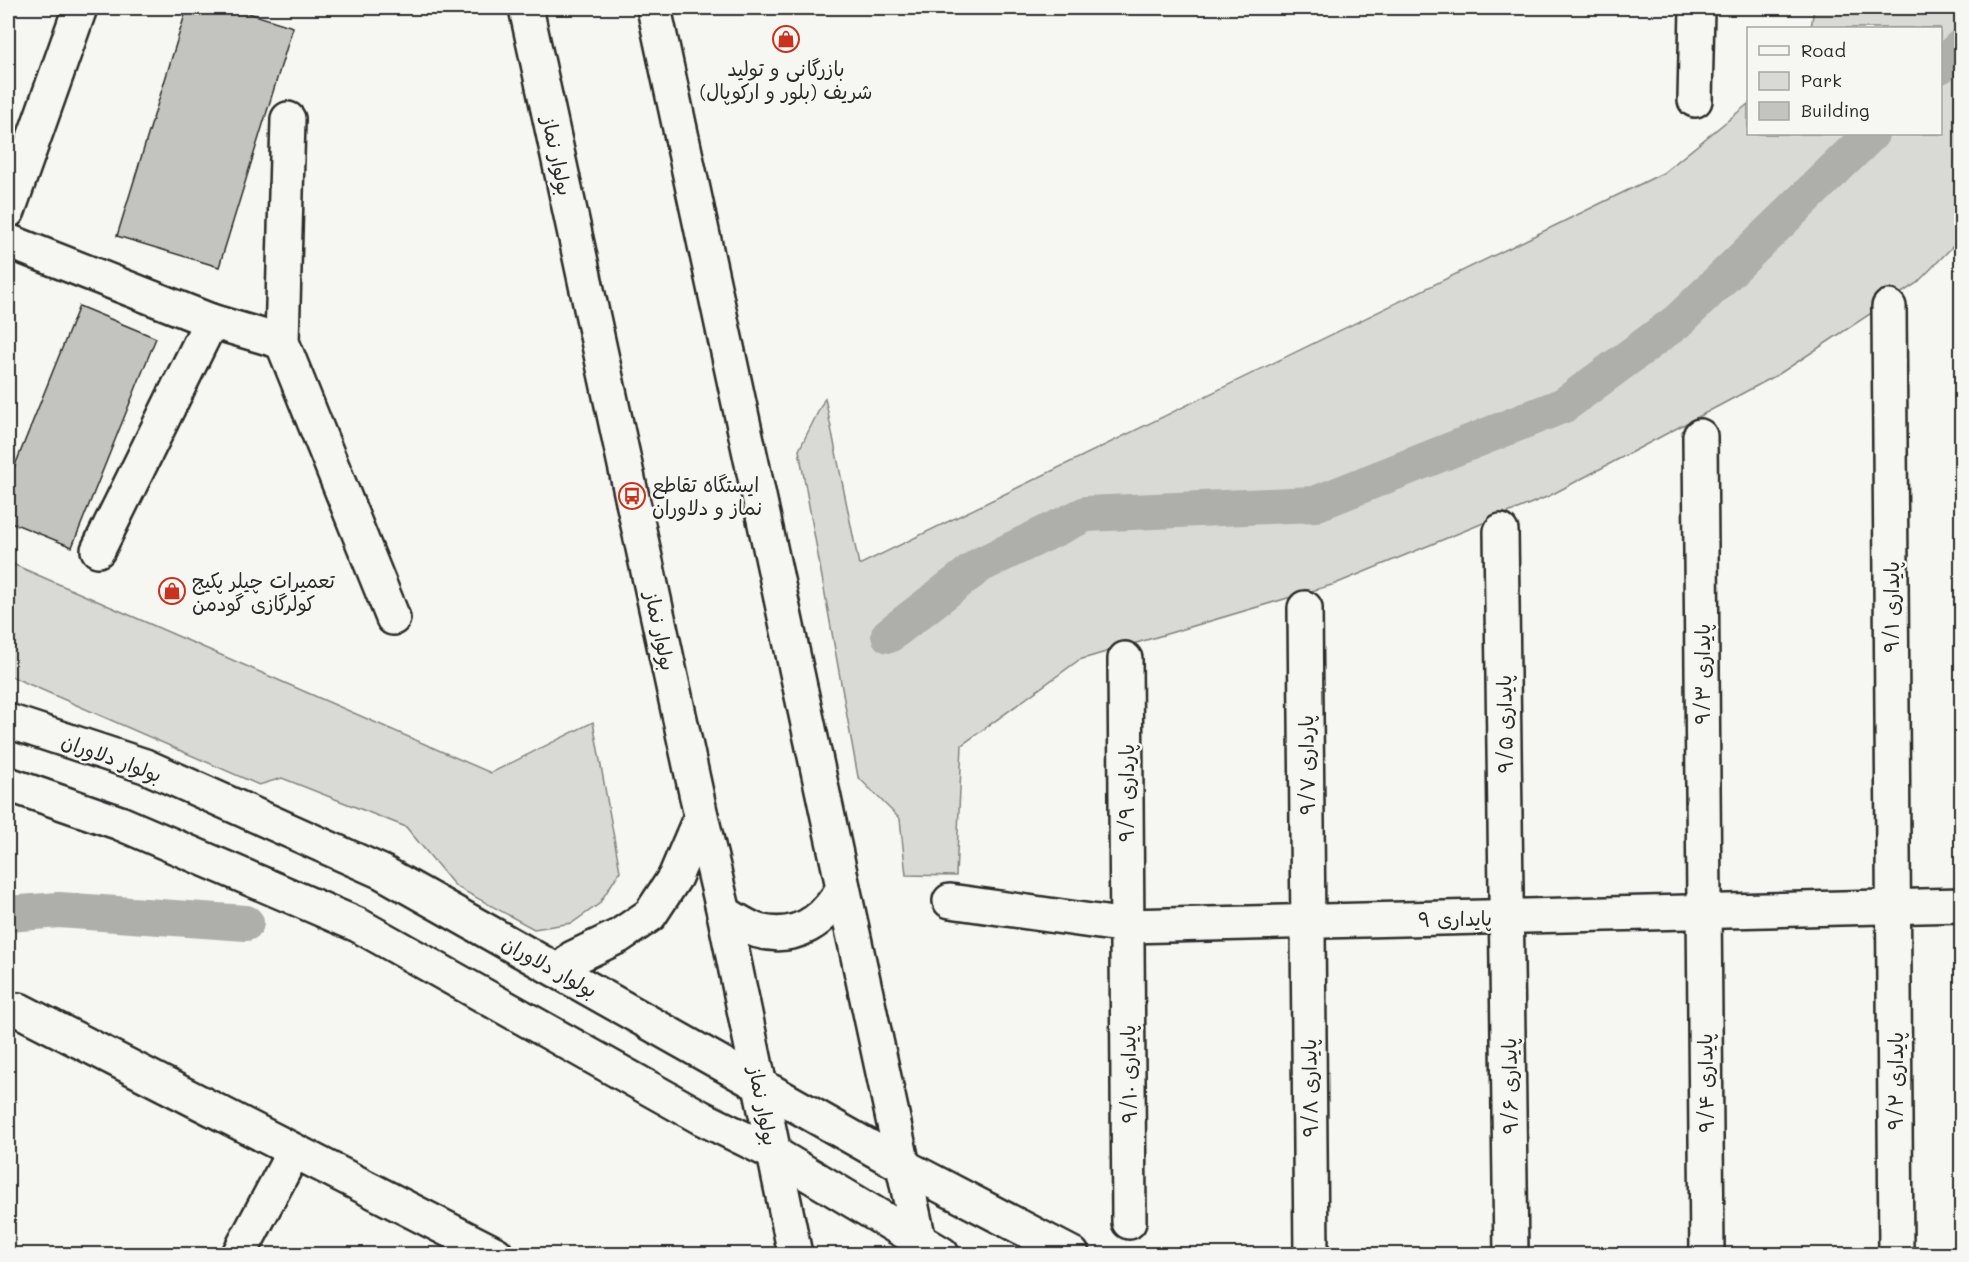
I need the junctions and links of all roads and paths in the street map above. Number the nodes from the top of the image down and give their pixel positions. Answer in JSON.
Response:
{"nodes":[{"id":1,"x":80,"y":8,"type":"edge"},
{"id":2,"x":526,"y":8,"type":"edge"},
{"id":3,"x":654,"y":8,"type":"edge"},
{"id":4,"x":1697,"y":8,"type":"edge"},
{"id":5,"x":1695,"y":100,"type":"dead end"},
{"id":6,"x":288,"y":119,"type":"dead end"},
{"id":7,"x":8,"y":211,"type":"edge"},
{"id":8,"x":8,"y":241,"type":"edge"},
{"id":9,"x":1889,"y":307,"type":"dead end"},
{"id":10,"x":212,"y":321,"type":"junction"},
{"id":11,"x":282,"y":342,"type":"junction"},
{"id":12,"x":1700,"y":435,"type":"dead end"},
{"id":13,"x":1501,"y":531,"type":"dead end"},
{"id":14,"x":98,"y":550,"type":"dead end"},
{"id":15,"x":1305,"y":608,"type":"dead end"},
{"id":16,"x":393,"y":618,"type":"dead end"},
{"id":17,"x":1125,"y":659,"type":"dead end"},
{"id":18,"x":8,"y":721,"type":"edge"},
{"id":19,"x":8,"y":784,"type":"edge"},
{"id":20,"x":701,"y":816,"type":"junction"},
{"id":21,"x":843,"y":888,"type":"junction"},
{"id":22,"x":950,"y":901,"type":"dead end"},
{"id":23,"x":1962,"y":905,"type":"edge"},
{"id":24,"x":1893,"y":907,"type":"junction"},
{"id":25,"x":1704,"y":912,"type":"junction"},
{"id":26,"x":724,"y":913,"type":"junction"},
{"id":27,"x":1506,"y":917,"type":"junction"},
{"id":28,"x":1307,"y":922,"type":"junction"},
{"id":29,"x":1127,"y":926,"type":"junction"},
{"id":30,"x":560,"y":972,"type":"junction"},
{"id":31,"x":19,"y":1010,"type":"dead end"},
{"id":32,"x":759,"y":1084,"type":"junction"},
{"id":33,"x":294,"y":1151,"type":"junction"},
{"id":34,"x":773,"y":1153,"type":"junction"},
{"id":35,"x":905,"y":1167,"type":"junction"},
{"id":36,"x":1129,"y":1222,"type":"dead end"},
{"id":37,"x":928,"y":1250,"type":"edge"},
{"id":38,"x":239,"y":1254,"type":"edge"},
{"id":39,"x":496,"y":1254,"type":"edge"},
{"id":40,"x":795,"y":1254,"type":"edge"},
{"id":41,"x":1072,"y":1254,"type":"edge"},
{"id":42,"x":1311,"y":1254,"type":"edge"},
{"id":43,"x":1511,"y":1254,"type":"edge"},
{"id":44,"x":1707,"y":1254,"type":"edge"},
{"id":45,"x":1896,"y":1254,"type":"edge"}],
"edges":[{"from":1,"to":7,"type":"street"},
{"from":2,"to":20,"type":"street","name":"بولوار نماز"},
{"from":3,"to":21,"type":"street"},
{"from":4,"to":5,"type":"street"},
{"from":6,"to":11,"type":"street"},
{"from":8,"to":10,"type":"street"},
{"from":9,"to":24,"type":"street","name":"پایداری ۹/۱"},
{"from":10,"to":11,"type":"street"},
{"from":10,"to":14,"type":"street"},
{"from":11,"to":16,"type":"street"},
{"from":12,"to":25,"type":"street","name":"پایداری ۹/۳"},
{"from":13,"to":27,"type":"street","name":"پایداری ۹/۵"},
{"from":15,"to":28,"type":"street","name":"پارداری ۹/۷"},
{"from":17,"to":29,"type":"street","name":"پارداری ۹/۹"},
{"from":18,"to":30,"type":"street","name":"بولوار دلاوران"},
{"from":19,"to":34,"type":"street"},
{"from":20,"to":26,"type":"street","name":"بولوار نماز"},
{"from":20,"to":30,"type":"street"},
{"from":21,"to":26,"type":"street"},
{"from":21,"to":35,"type":"street"},
{"from":22,"to":29,"type":"street","name":"پایداری ۹"},
{"from":23,"to":24,"type":"street","name":"پایداری ۹"},
{"from":24,"to":25,"type":"street","name":"پایداری ۹"},
{"from":24,"to":45,"type":"street","name":"پایداری ۹/۲"},
{"from":25,"to":27,"type":"street","name":"پایداری ۹"},
{"from":25,"to":44,"type":"street","name":"پایداری ۹/۴"},
{"from":26,"to":32,"type":"street","name":"بولوار نماز"},
{"from":27,"to":28,"type":"street","name":"پایداری ۹"},
{"from":27,"to":43,"type":"street","name":"پایداری ۹/۶"},
{"from":28,"to":29,"type":"street","name":"پایداری ۹"},
{"from":28,"to":42,"type":"street","name":"پایداری ۹/۸"},
{"from":29,"to":36,"type":"street","name":"پایداری ۹/۱۰"},
{"from":30,"to":32,"type":"street","name":"بولوار دلاوران"},
{"from":31,"to":33,"type":"street"},
{"from":32,"to":34,"type":"street","name":"بولوار نماز"},
{"from":32,"to":35,"type":"street","name":"بولوار دلاوران"},
{"from":33,"to":38,"type":"street"},
{"from":33,"to":39,"type":"street"},
{"from":34,"to":37,"type":"street"},
{"from":34,"to":40,"type":"street","name":"بولوار نماز"},
{"from":35,"to":37,"type":"street"},
{"from":35,"to":41,"type":"street","name":"بولوار دلاوران"}]}
